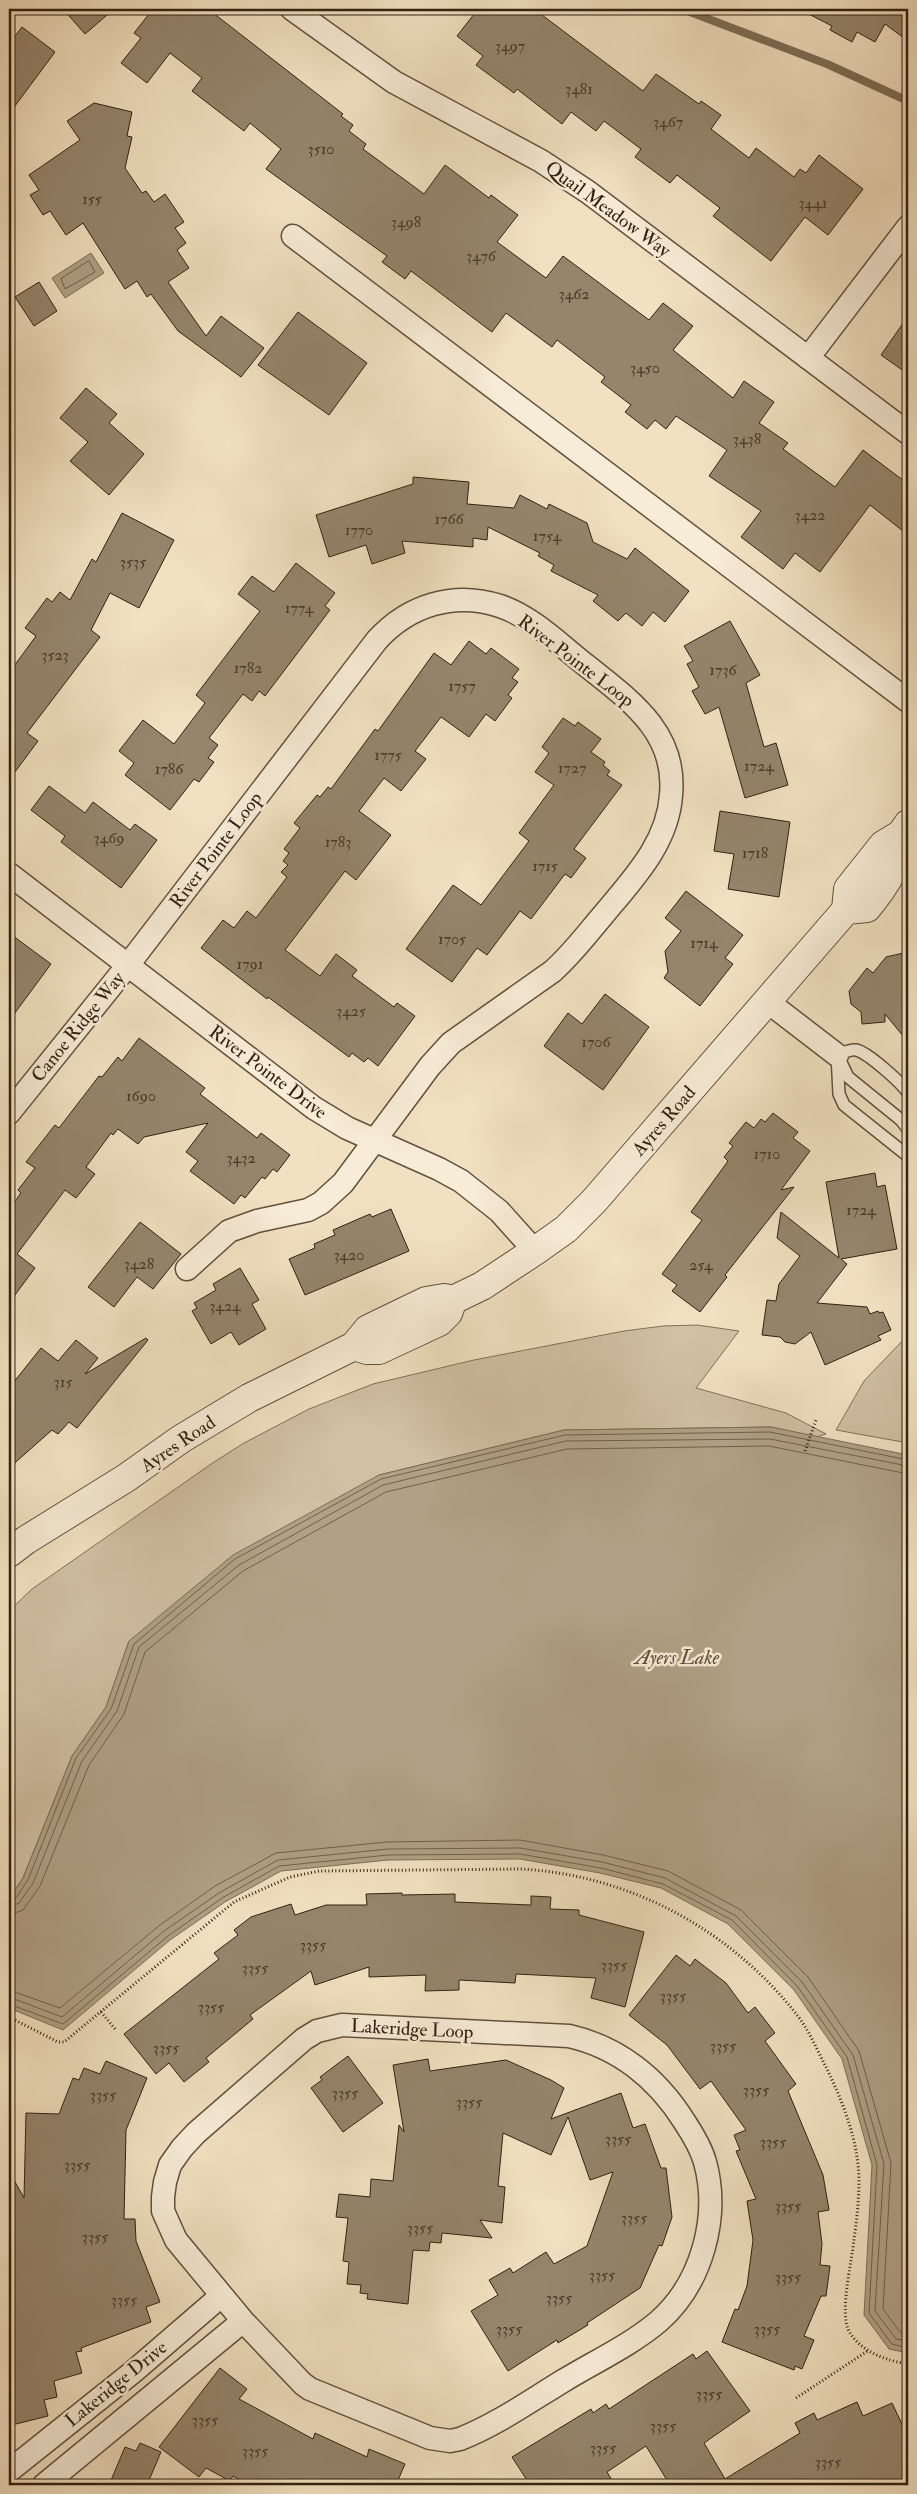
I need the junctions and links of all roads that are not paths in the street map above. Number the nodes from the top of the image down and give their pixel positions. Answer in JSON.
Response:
{"nodes":[{"id":1,"x":292,"y":9,"type":"edge"},
{"id":2,"x":908,"y":227,"type":"edge"},
{"id":3,"x":293,"y":236,"type":"dead end"},
{"id":4,"x":808,"y":358,"type":"junction"},
{"id":5,"x":908,"y":433,"type":"edge"},
{"id":6,"x":908,"y":701,"type":"edge"},
{"id":7,"x":905,"y":829,"type":"edge"},
{"id":8,"x":9,"y":874,"type":"edge"},
{"id":9,"x":128,"y":965,"type":"junction"},
{"id":10,"x":768,"y":1002,"type":"junction"},
{"id":11,"x":837,"y":1055,"type":"junction"},
{"id":12,"x":908,"y":1092,"type":"edge"},
{"id":13,"x":9,"y":1113,"type":"edge"},
{"id":14,"x":908,"y":1129,"type":"edge"},
{"id":15,"x":376,"y":1142,"type":"junction"},
{"id":16,"x":908,"y":1156,"type":"edge"},
{"id":17,"x":536,"y":1252,"type":"junction"},
{"id":18,"x":187,"y":1269,"type":"dead end"},
{"id":19,"x":9,"y":1553,"type":"edge"},
{"id":20,"x":221,"y":2296,"type":"junction"},
{"id":21,"x":242,"y":2321,"type":"junction"},
{"id":22,"x":9,"y":2471,"type":"edge"},
{"id":23,"x":44,"y":2485,"type":"edge"}],
"edges":[{"from":1,"to":4,"type":"street","name":"Quail Meadow Way"},
{"from":2,"to":4,"type":"street"},
{"from":3,"to":6,"type":"street"},
{"from":4,"to":5,"type":"street","name":"Quail Meadow Way"},
{"from":7,"to":10,"type":"street","name":"Ayres Road"},
{"from":8,"to":9,"type":"street","name":"River Pointe Drive"},
{"from":9,"to":13,"type":"street","name":"Canoe Ridge Way"},
{"from":9,"to":15,"type":"street","name":"River Pointe Drive"},
{"from":9,"to":15,"type":"street","name":"River Pointe Loop"},
{"from":10,"to":11,"type":"street"},
{"from":10,"to":17,"type":"street","name":"Ayres Road"},
{"from":11,"to":12,"type":"lane"},
{"from":11,"to":14,"type":"lane"},
{"from":11,"to":16,"type":"lane"},
{"from":15,"to":17,"type":"street","name":"River Pointe Drive"},
{"from":15,"to":18,"type":"street","name":"River Pointe Loop"},
{"from":17,"to":19,"type":"street","name":"Ayres Road"},
{"from":20,"to":21,"type":"street","name":"Lakeridge Loop"},
{"from":20,"to":21,"type":"street","name":"Lakeridge Loop"},
{"from":20,"to":22,"type":"street","name":"Lakeridge Drive"},
{"from":21,"to":23,"type":"street","name":"Lakeridge Drive"}]}
